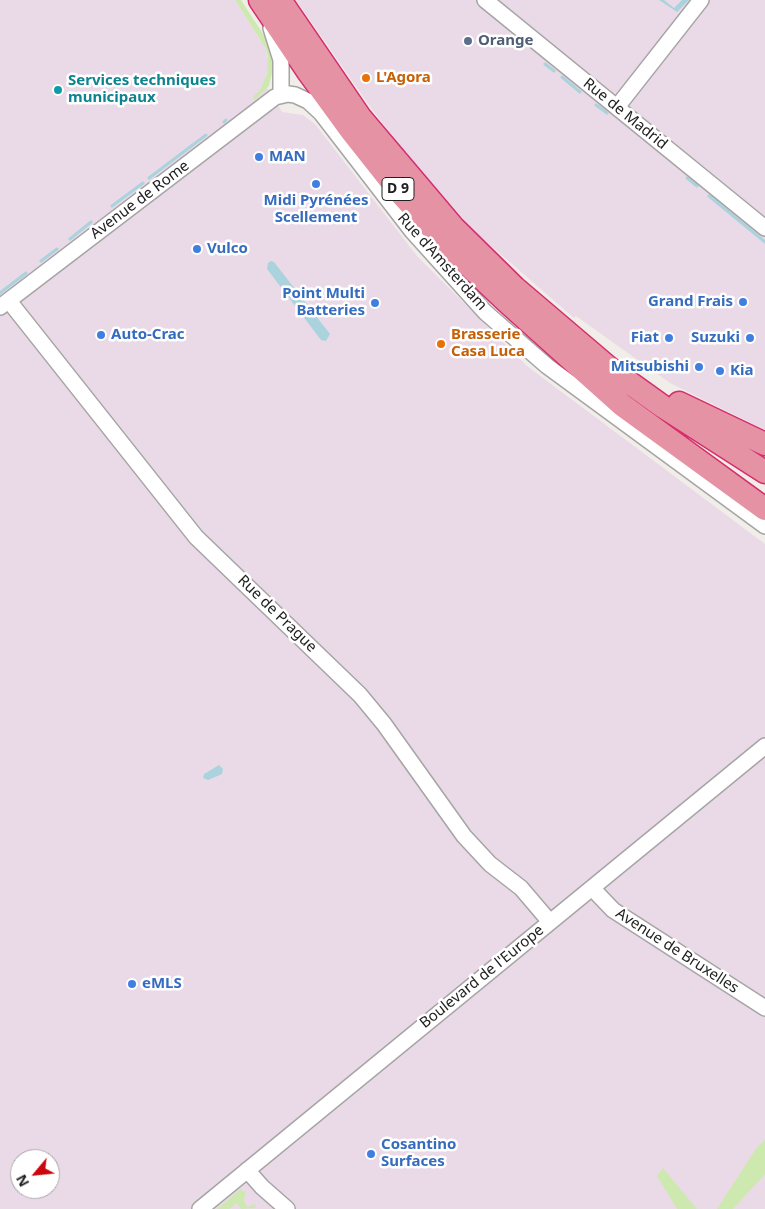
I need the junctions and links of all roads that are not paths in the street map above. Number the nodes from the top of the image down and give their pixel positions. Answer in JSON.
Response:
{"nodes":[{"id":1,"x":485,"y":0,"type":"edge"},
{"id":2,"x":701,"y":0,"type":"edge"},
{"id":3,"x":268,"y":2,"type":"edge"},
{"id":4,"x":281,"y":95,"type":"junction"},
{"id":5,"x":617,"y":106,"type":"junction"},
{"id":6,"x":765,"y":228,"type":"edge"},
{"id":7,"x":4,"y":304,"type":"edge"},
{"id":8,"x":556,"y":324,"type":"junction"},
{"id":9,"x":559,"y":347,"type":"junction"},
{"id":10,"x":765,"y":444,"type":"edge"},
{"id":11,"x":765,"y":472,"type":"edge"},
{"id":12,"x":765,"y":490,"type":"edge"},
{"id":13,"x":765,"y":509,"type":"edge"},
{"id":14,"x":765,"y":526,"type":"edge"},
{"id":15,"x":765,"y":746,"type":"edge"},
{"id":16,"x":592,"y":888,"type":"junction"},
{"id":17,"x":550,"y":922,"type":"junction"},
{"id":18,"x":765,"y":1008,"type":"edge"},
{"id":19,"x":247,"y":1170,"type":"junction"},
{"id":20,"x":200,"y":1209,"type":"edge"},
{"id":21,"x":287,"y":1209,"type":"edge"}],
"edges":[{"from":1,"to":5,"type":"street","name":"Rue de Madrid"},
{"from":2,"to":5,"type":"street"},
{"from":3,"to":4,"type":"street"},
{"from":3,"to":8,"type":"highway","number":"D 9"},
{"from":3,"to":9,"type":"highway","number":"D 9"},
{"from":4,"to":7,"type":"street","name":"Avenue de Rome"},
{"from":4,"to":14,"type":"street","name":"Rue d'Amsterdam"},
{"from":5,"to":6,"type":"street","name":"Rue de Madrid"},
{"from":7,"to":17,"type":"street","name":"Rue de Prague"},
{"from":8,"to":10,"type":"highway"},
{"from":8,"to":11,"type":"highway","number":"D 9"},
{"from":9,"to":12,"type":"highway","number":"D 9"},
{"from":9,"to":13,"type":"highway"},
{"from":15,"to":16,"type":"street","name":"Boulevard de l'Europe"},
{"from":16,"to":17,"type":"street","name":"Boulevard de l'Europe"},
{"from":16,"to":18,"type":"street","name":"Avenue de Bruxelles"},
{"from":17,"to":19,"type":"street","name":"Boulevard de l'Europe"},
{"from":19,"to":20,"type":"street","name":"Boulevard de l'Europe"},
{"from":19,"to":21,"type":"street"}]}
